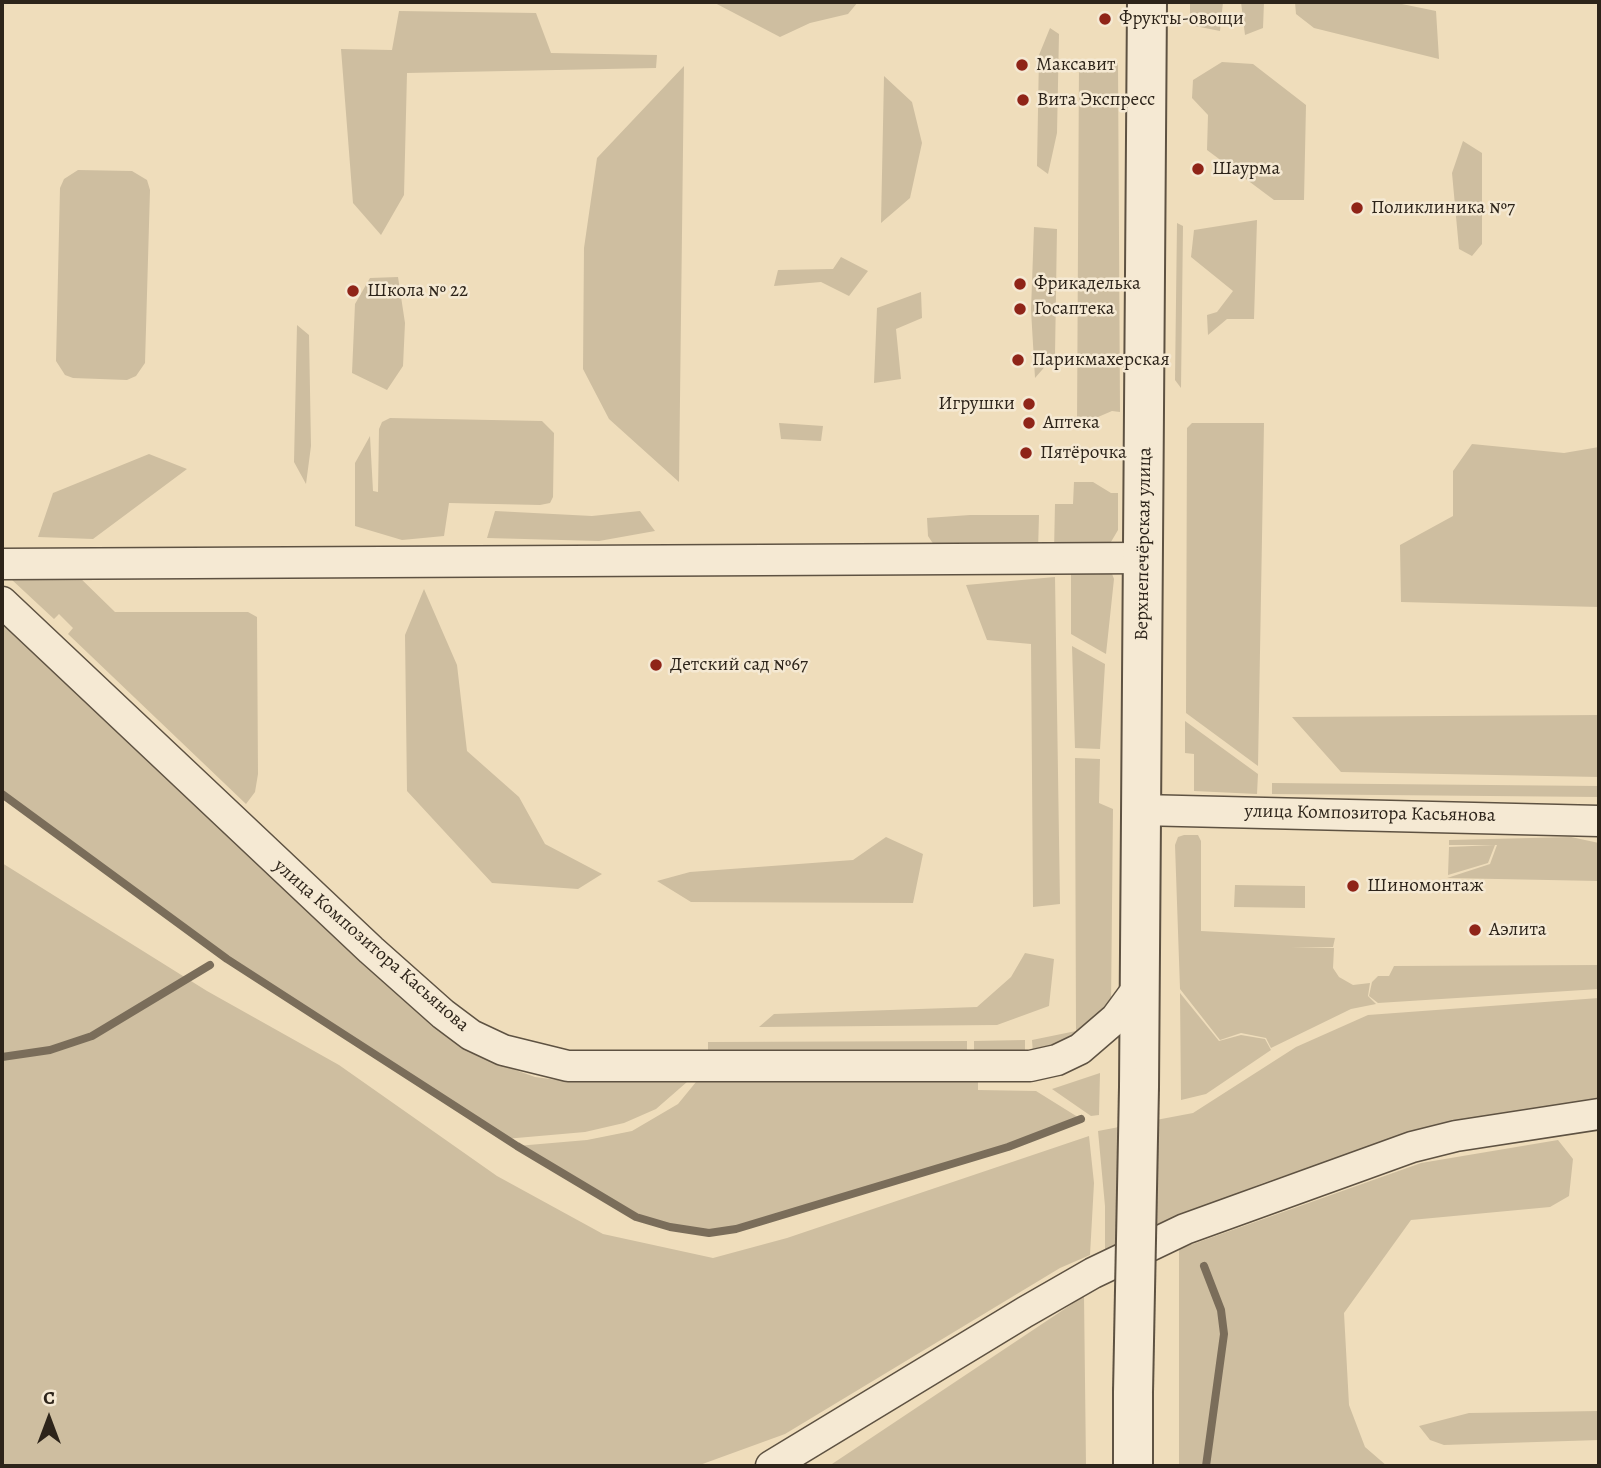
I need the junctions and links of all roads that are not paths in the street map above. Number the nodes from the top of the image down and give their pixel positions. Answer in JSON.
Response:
{"nodes":[{"id":1,"x":1147,"y":2,"type":"edge"},
{"id":2,"x":1144,"y":558,"type":"junction"},
{"id":3,"x":2,"y":564,"type":"edge"},
{"id":4,"x":2,"y":602,"type":"edge"},
{"id":5,"x":1140,"y":810,"type":"junction"},
{"id":6,"x":1599,"y":821,"type":"edge"},
{"id":7,"x":1141,"y":984,"type":"junction"},
{"id":8,"x":1599,"y":1114,"type":"edge"},
{"id":9,"x":771,"y":1466,"type":"edge"},
{"id":10,"x":1133,"y":1466,"type":"edge"}],
"edges":[{"from":1,"to":2,"type":"street","name":"Верхнепечёрская улица"},
{"from":2,"to":3,"type":"street"},
{"from":2,"to":5,"type":"street","name":"Верхнепечёрская улица"},
{"from":4,"to":7,"type":"street","name":"улица Композитора Касьянова"},
{"from":5,"to":6,"type":"street","name":"улица Композитора Касьянова"},
{"from":5,"to":7,"type":"street","name":"Верхнепечёрская улица"},
{"from":7,"to":10,"type":"street","name":"Верхнепечёрская улица","bridge":true},
{"from":8,"to":9,"type":"street"}]}
